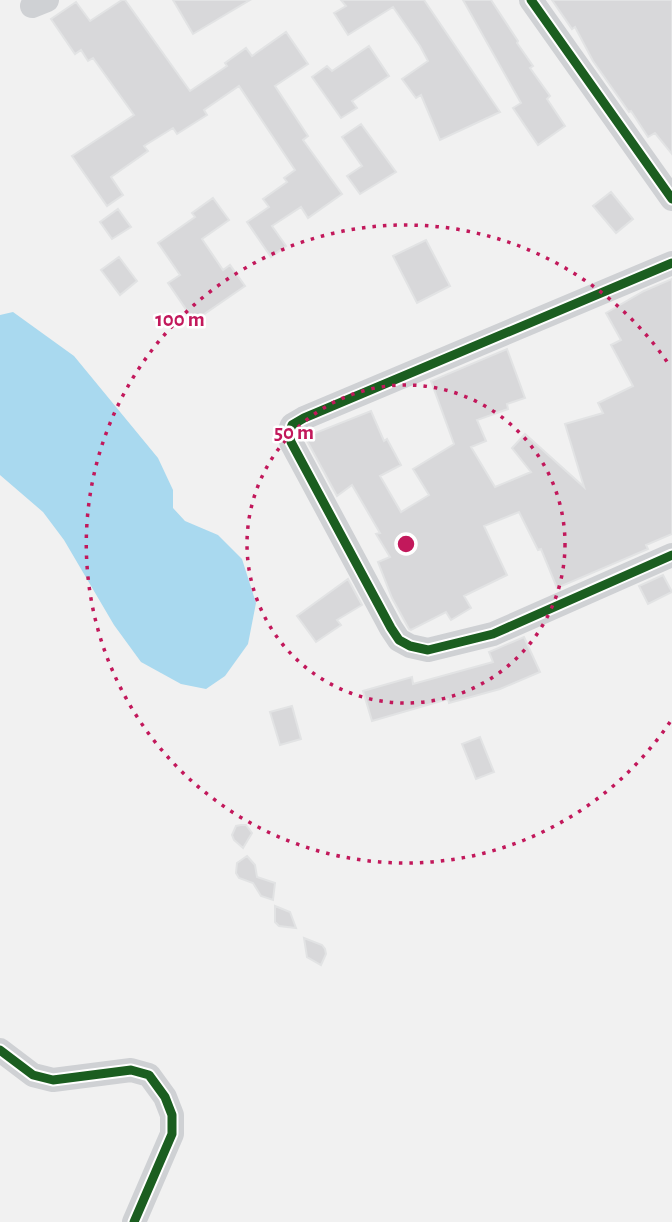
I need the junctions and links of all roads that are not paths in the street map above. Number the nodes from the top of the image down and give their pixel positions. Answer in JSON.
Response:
{"nodes":[{"id":1,"x":531,"y":0,"type":"edge"},
{"id":2,"x":672,"y":199,"type":"edge"},
{"id":3,"x":672,"y":263,"type":"edge"},
{"id":4,"x":672,"y":555,"type":"edge"},
{"id":5,"x":0,"y":1050,"type":"edge"},
{"id":6,"x":134,"y":1222,"type":"edge"}],
"edges":[{"from":1,"to":2,"type":"street"},
{"from":3,"to":4,"type":"street"},
{"from":5,"to":6,"type":"street"}]}
